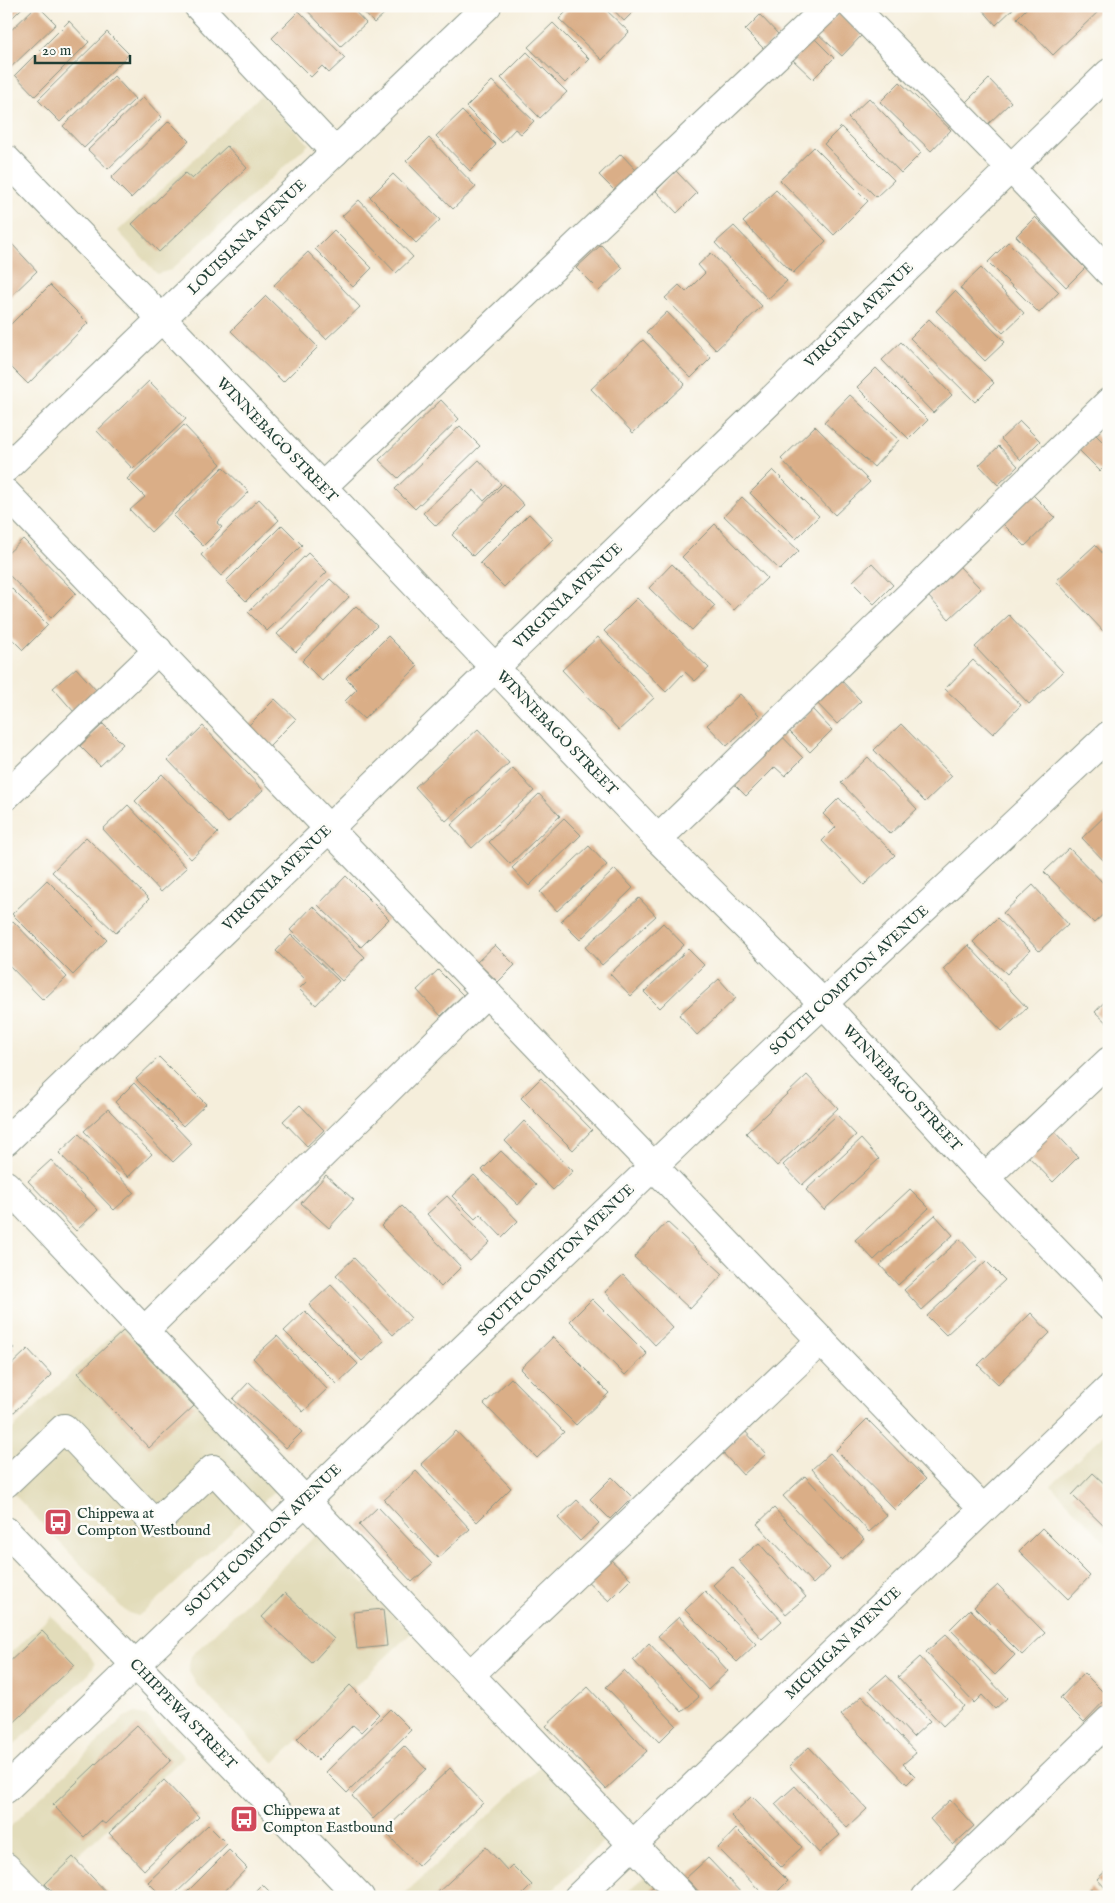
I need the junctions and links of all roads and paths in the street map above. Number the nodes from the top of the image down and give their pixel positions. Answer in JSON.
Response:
{"nodes":[{"id":1,"x":198,"y":6,"type":"edge"},
{"id":2,"x":487,"y":6,"type":"edge"},
{"id":3,"x":829,"y":6,"type":"edge"},
{"id":4,"x":852,"y":6,"type":"edge"},
{"id":5,"x":1109,"y":73,"type":"edge"},
{"id":6,"x":335,"y":152,"type":"junction"},
{"id":7,"x":6,"y":159,"type":"edge"},
{"id":8,"x":1011,"y":168,"type":"junction"},
{"id":9,"x":1109,"y":272,"type":"edge"},
{"id":10,"x":162,"y":319,"type":"junction"},
{"id":11,"x":1109,"y":402,"type":"edge"},
{"id":12,"x":6,"y":468,"type":"edge"},
{"id":13,"x":322,"y":487,"type":"junction"},
{"id":14,"x":6,"y":493,"type":"edge"},
{"id":15,"x":158,"y":650,"type":"junction"},
{"id":16,"x":495,"y":667,"type":"junction"},
{"id":17,"x":1109,"y":735,"type":"edge"},
{"id":18,"x":6,"y":796,"type":"edge"},
{"id":19,"x":329,"y":828,"type":"junction"},
{"id":20,"x":658,"y":839,"type":"junction"},
{"id":21,"x":487,"y":992,"type":"junction"},
{"id":22,"x":823,"y":1004,"type":"junction"},
{"id":23,"x":1109,"y":1061,"type":"edge"},
{"id":24,"x":6,"y":1141,"type":"edge"},
{"id":25,"x":654,"y":1166,"type":"junction"},
{"id":26,"x":985,"y":1178,"type":"junction"},
{"id":27,"x":6,"y":1185,"type":"edge"},
{"id":28,"x":1109,"y":1306,"type":"edge"},
{"id":29,"x":143,"y":1332,"type":"junction"},
{"id":30,"x":821,"y":1340,"type":"junction"},
{"id":31,"x":1109,"y":1389,"type":"edge"},
{"id":32,"x":6,"y":1483,"type":"edge"},
{"id":33,"x":304,"y":1501,"type":"junction"},
{"id":34,"x":984,"y":1509,"type":"junction"},
{"id":35,"x":6,"y":1531,"type":"edge"},
{"id":36,"x":272,"y":1532,"type":"junction"},
{"id":37,"x":135,"y":1664,"type":"junction"},
{"id":38,"x":470,"y":1675,"type":"junction"},
{"id":39,"x":1109,"y":1720,"type":"edge"},
{"id":40,"x":6,"y":1789,"type":"edge"},
{"id":41,"x":632,"y":1844,"type":"junction"},
{"id":42,"x":6,"y":1866,"type":"edge"},
{"id":43,"x":36,"y":1897,"type":"edge"},
{"id":44,"x":360,"y":1897,"type":"edge"},
{"id":45,"x":578,"y":1897,"type":"edge"},
{"id":46,"x":683,"y":1897,"type":"edge"},
{"id":47,"x":926,"y":1897,"type":"edge"}],
"edges":[{"from":1,"to":6,"type":"street"},
{"from":2,"to":6,"type":"street","name":"LOUISIANA AVENUE"},
{"from":3,"to":13,"type":"street"},
{"from":4,"to":8,"type":"street"},
{"from":5,"to":8,"type":"street","name":"VIRGINIA AVENUE"},
{"from":6,"to":10,"type":"street","name":"LOUISIANA AVENUE"},
{"from":7,"to":10,"type":"street","name":"WINNEBAGO STREET"},
{"from":8,"to":9,"type":"street"},
{"from":8,"to":16,"type":"street","name":"VIRGINIA AVENUE"},
{"from":10,"to":12,"type":"street","name":"LOUISIANA AVENUE"},
{"from":10,"to":13,"type":"street","name":"WINNEBAGO STREET"},
{"from":11,"to":20,"type":"street"},
{"from":13,"to":16,"type":"street","name":"WINNEBAGO STREET"},
{"from":14,"to":15,"type":"street"},
{"from":15,"to":18,"type":"street"},
{"from":15,"to":19,"type":"street"},
{"from":16,"to":19,"type":"street","name":"VIRGINIA AVENUE"},
{"from":16,"to":20,"type":"street","name":"WINNEBAGO STREET"},
{"from":17,"to":22,"type":"street","name":"SOUTH COMPTON AVENUE"},
{"from":19,"to":21,"type":"street"},
{"from":19,"to":24,"type":"street","name":"VIRGINIA AVENUE"},
{"from":20,"to":22,"type":"street","name":"WINNEBAGO STREET"},
{"from":21,"to":25,"type":"street"},
{"from":21,"to":29,"type":"street"},
{"from":22,"to":25,"type":"street","name":"SOUTH COMPTON AVENUE"},
{"from":22,"to":26,"type":"street","name":"WINNEBAGO STREET"},
{"from":23,"to":26,"type":"street"},
{"from":25,"to":30,"type":"street"},
{"from":25,"to":33,"type":"street","name":"SOUTH COMPTON AVENUE"},
{"from":26,"to":28,"type":"street","name":"WINNEBAGO STREET"},
{"from":27,"to":29,"type":"street"},
{"from":29,"to":33,"type":"street"},
{"from":30,"to":34,"type":"street"},
{"from":30,"to":38,"type":"street"},
{"from":31,"to":34,"type":"street","name":"MICHIGAN AVENUE"},
{"from":32,"to":36,"type":"street"},
{"from":33,"to":36,"type":"street","name":"SOUTH COMPTON AVENUE"},
{"from":33,"to":38,"type":"street"},
{"from":34,"to":41,"type":"street","name":"MICHIGAN AVENUE"},
{"from":35,"to":37,"type":"street","name":"CHIPPEWA STREET"},
{"from":36,"to":37,"type":"street","name":"SOUTH COMPTON AVENUE"},
{"from":37,"to":40,"type":"street","name":"SOUTH COMPTON AVENUE"},
{"from":37,"to":44,"type":"street","name":"CHIPPEWA STREET"},
{"from":38,"to":41,"type":"street"},
{"from":39,"to":47,"type":"street"},
{"from":41,"to":45,"type":"street","name":"MICHIGAN AVENUE"},
{"from":41,"to":46,"type":"street"},
{"from":42,"to":43,"type":"street"}]}
